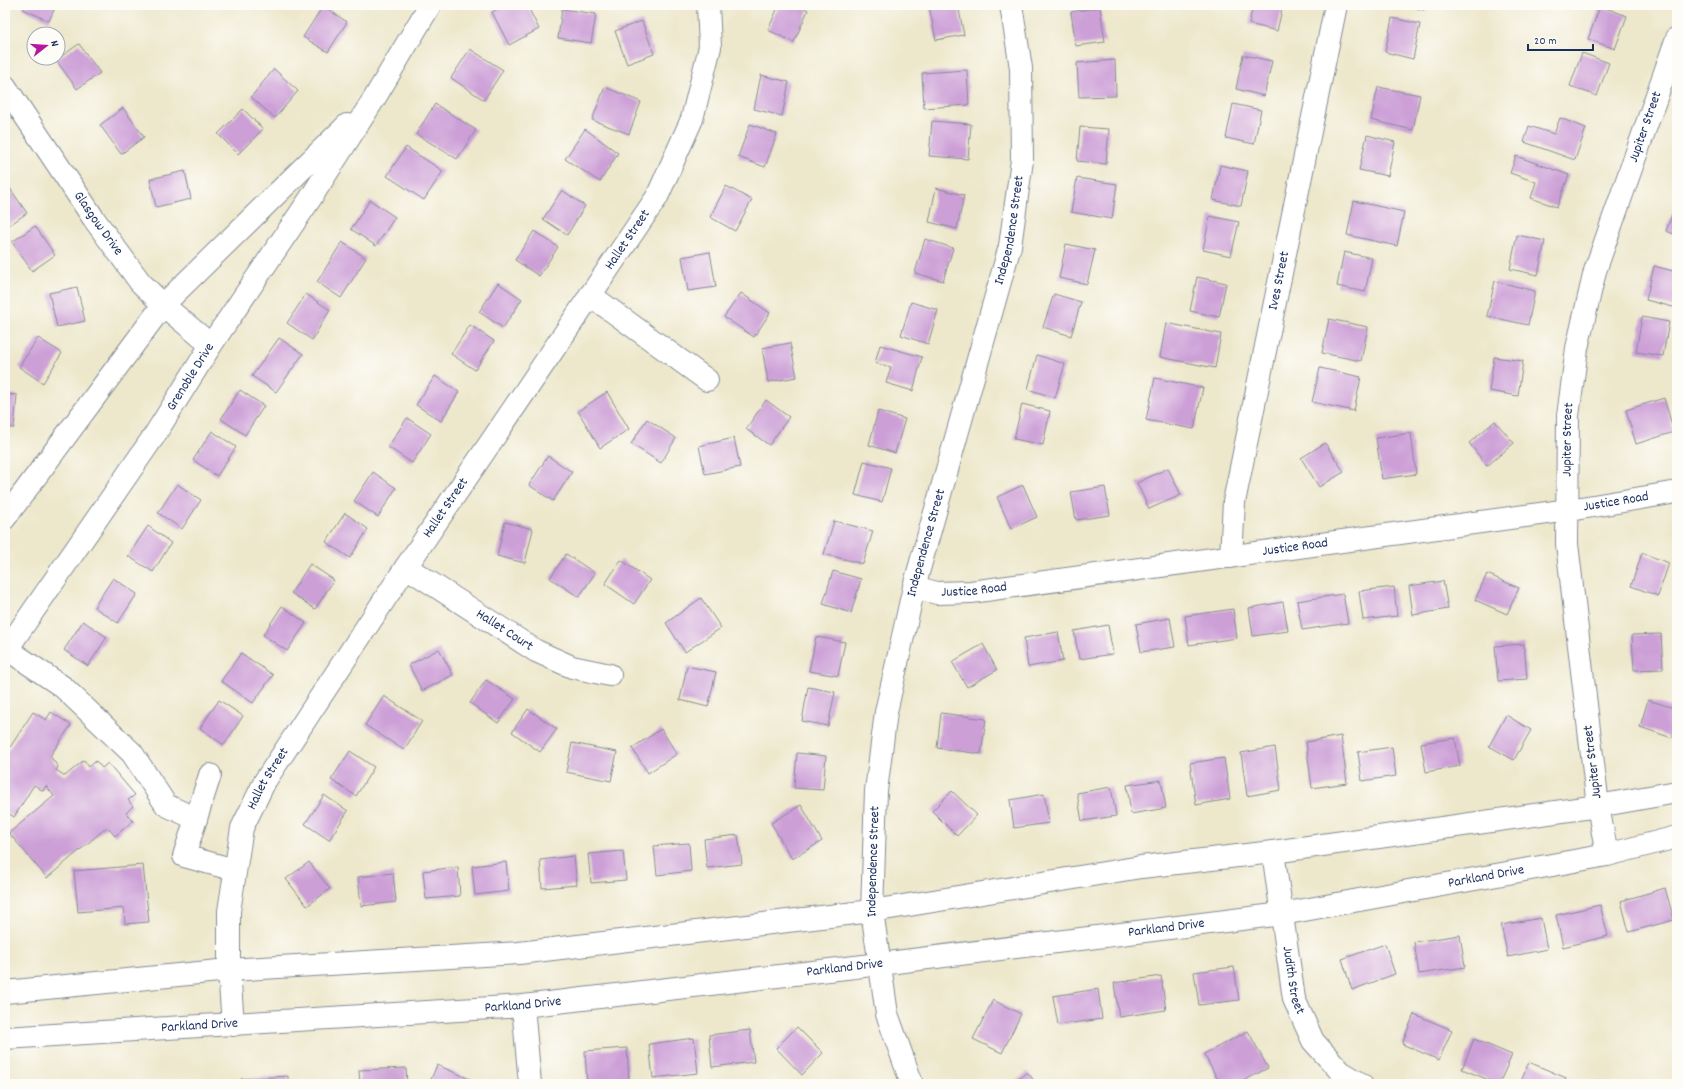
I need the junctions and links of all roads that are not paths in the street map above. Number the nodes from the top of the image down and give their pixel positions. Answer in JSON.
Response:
{"nodes":[{"id":1,"x":430,"y":5,"type":"edge"},
{"id":2,"x":708,"y":5,"type":"edge"},
{"id":3,"x":1011,"y":5,"type":"edge"},
{"id":4,"x":1336,"y":5,"type":"edge"},
{"id":5,"x":1677,"y":38,"type":"edge"},
{"id":6,"x":5,"y":86,"type":"edge"},
{"id":7,"x":374,"y":99,"type":"junction"},
{"id":8,"x":590,"y":295,"type":"junction"},
{"id":9,"x":163,"y":305,"type":"junction"},
{"id":10,"x":211,"y":345,"type":"junction"},
{"id":11,"x":706,"y":380,"type":"dead end"},
{"id":12,"x":1677,"y":492,"type":"edge"},
{"id":13,"x":1568,"y":510,"type":"junction"},
{"id":14,"x":6,"y":513,"type":"edge"},
{"id":15,"x":1231,"y":557,"type":"junction"},
{"id":16,"x":406,"y":567,"type":"junction"},
{"id":17,"x":914,"y":587,"type":"junction"},
{"id":18,"x":6,"y":650,"type":"edge"},
{"id":19,"x":610,"y":675,"type":"dead end"},
{"id":20,"x":210,"y":775,"type":"dead end"},
{"id":21,"x":1677,"y":792,"type":"edge"},
{"id":22,"x":1598,"y":806,"type":"junction"},
{"id":23,"x":196,"y":819,"type":"junction"},
{"id":24,"x":1677,"y":837,"type":"edge"},
{"id":25,"x":1273,"y":852,"type":"junction"},
{"id":26,"x":1607,"y":856,"type":"junction"},
{"id":27,"x":235,"y":870,"type":"junction"},
{"id":28,"x":872,"y":911,"type":"junction"},
{"id":29,"x":1282,"y":914,"type":"junction"},
{"id":30,"x":880,"y":964,"type":"junction"},
{"id":31,"x":229,"y":970,"type":"junction"},
{"id":32,"x":5,"y":992,"type":"edge"},
{"id":33,"x":523,"y":1006,"type":"junction"},
{"id":34,"x":233,"y":1025,"type":"junction"},
{"id":35,"x":5,"y":1038,"type":"edge"},
{"id":36,"x":530,"y":1084,"type":"edge"},
{"id":37,"x":912,"y":1084,"type":"edge"},
{"id":38,"x":1361,"y":1084,"type":"edge"}],
"edges":[{"from":1,"to":7,"type":"street","name":"Grenoble Drive"},
{"from":2,"to":8,"type":"street","name":"Hallet Street"},
{"from":3,"to":17,"type":"street","name":"Independence Street"},
{"from":4,"to":15,"type":"street","name":"Ives Street"},
{"from":5,"to":13,"type":"street","name":"Jupiter Street"},
{"from":6,"to":9,"type":"street","name":"Glasgow Drive"},
{"from":7,"to":9,"type":"street","name":"Grenoble Drive"},
{"from":7,"to":10,"type":"street","name":"Grenoble Drive"},
{"from":8,"to":11,"type":"street"},
{"from":8,"to":16,"type":"street","name":"Hallet Street"},
{"from":9,"to":10,"type":"street","name":"Glasgow Drive"},
{"from":9,"to":14,"type":"street","name":"Grenoble Drive"},
{"from":10,"to":18,"type":"street","name":"Grenoble Drive"},
{"from":12,"to":13,"type":"street","name":"Justice Road"},
{"from":13,"to":15,"type":"street","name":"Justice Road"},
{"from":13,"to":22,"type":"street","name":"Jupiter Street"},
{"from":15,"to":17,"type":"street","name":"Justice Road"},
{"from":16,"to":19,"type":"street","name":"Hallet Court"},
{"from":16,"to":27,"type":"street","name":"Hallet Street"},
{"from":17,"to":28,"type":"street","name":"Independence Street"},
{"from":18,"to":23,"type":"street"},
{"from":20,"to":23,"type":"street"},
{"from":21,"to":22,"type":"street"},
{"from":22,"to":25,"type":"street"},
{"from":22,"to":26,"type":"street","name":"Jupiter Street"},
{"from":23,"to":27,"type":"street"},
{"from":24,"to":26,"type":"street","name":"Parkland Drive"},
{"from":25,"to":28,"type":"street"},
{"from":25,"to":29,"type":"street","name":"Judith Street"},
{"from":26,"to":29,"type":"street","name":"Parkland Drive"},
{"from":27,"to":31,"type":"street","name":"Hallet Street"},
{"from":28,"to":30,"type":"street","name":"Independence Street"},
{"from":28,"to":31,"type":"street"},
{"from":29,"to":30,"type":"street","name":"Parkland Drive"},
{"from":29,"to":38,"type":"street","name":"Judith Street"},
{"from":30,"to":33,"type":"street","name":"Parkland Drive"},
{"from":30,"to":37,"type":"street","name":"Independence Street"},
{"from":31,"to":32,"type":"street"},
{"from":31,"to":34,"type":"street","name":"Hallet Street"},
{"from":33,"to":34,"type":"street","name":"Parkland Drive"},
{"from":33,"to":36,"type":"street"},
{"from":34,"to":35,"type":"street","name":"Parkland Drive"}]}
